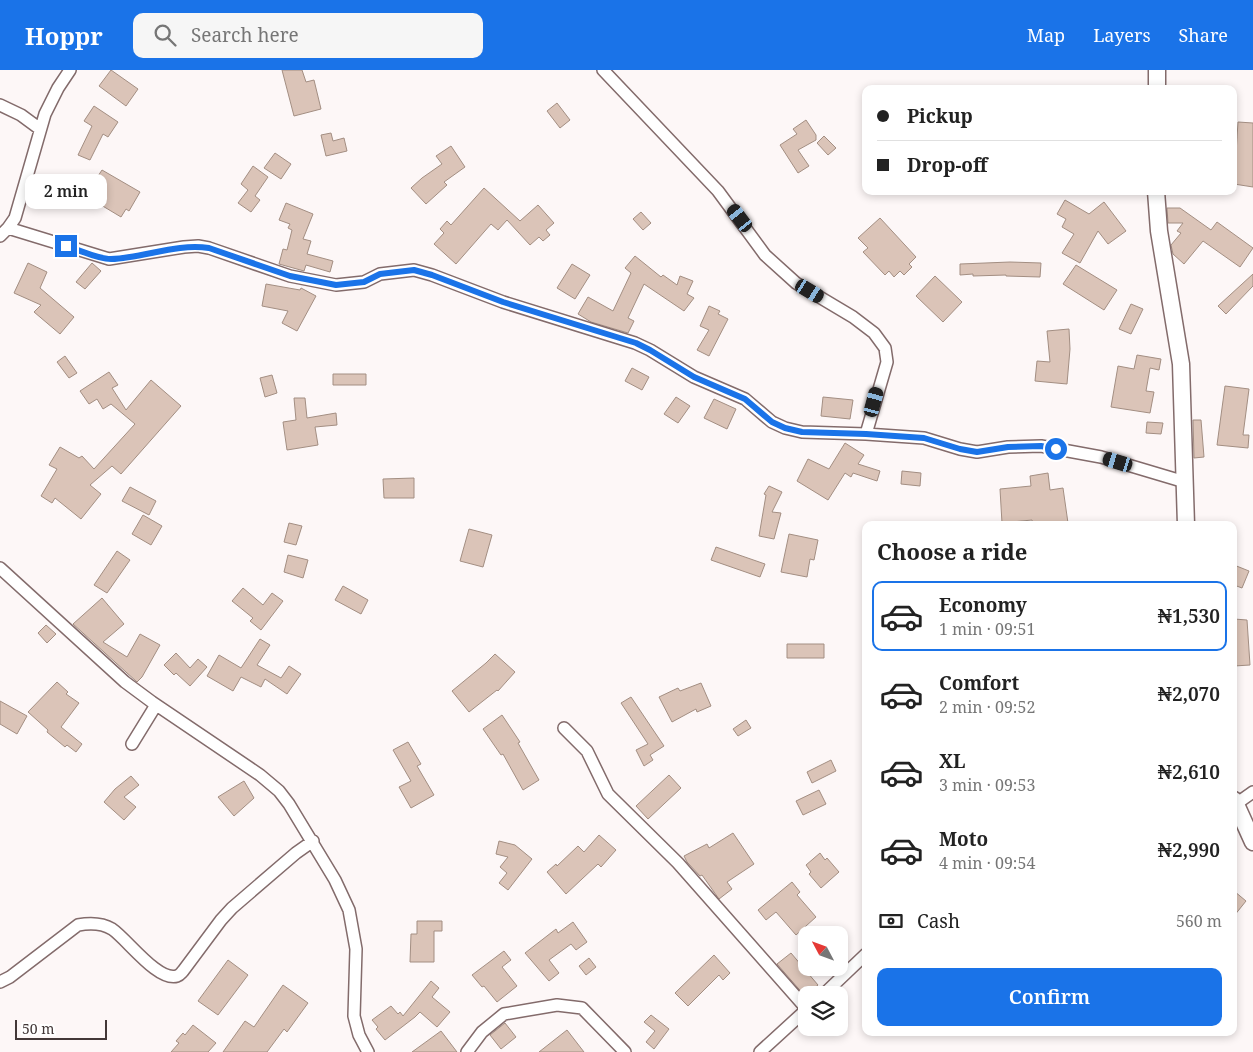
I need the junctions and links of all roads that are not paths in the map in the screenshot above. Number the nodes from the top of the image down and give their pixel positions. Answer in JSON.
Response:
{"nodes":[{"id":1,"x":70,"y":70,"type":"edge"},
{"id":2,"x":603,"y":70,"type":"edge"},
{"id":3,"x":1156,"y":70,"type":"edge"},
{"id":4,"x":1157,"y":85,"type":"edge"},
{"id":5,"x":0,"y":105,"type":"edge"},
{"id":6,"x":40,"y":129,"type":"junction"},
{"id":7,"x":1156,"y":195,"type":"edge"},
{"id":8,"x":4,"y":232,"type":"edge"},
{"id":9,"x":866,"y":434,"type":"junction"},
{"id":10,"x":1185,"y":482,"type":"junction"},
{"id":11,"x":1186,"y":521,"type":"edge"},
{"id":12,"x":0,"y":568,"type":"edge"},
{"id":13,"x":156,"y":705,"type":"junction"},
{"id":14,"x":564,"y":728,"type":"dead end"},
{"id":15,"x":132,"y":744,"type":"dead end"},
{"id":16,"x":1253,"y":792,"type":"edge"},
{"id":17,"x":1237,"y":801,"type":"edge"},
{"id":18,"x":1237,"y":806,"type":"edge"},
{"id":19,"x":314,"y":841,"type":"junction"},
{"id":20,"x":1253,"y":842,"type":"edge"},
{"id":21,"x":862,"y":958,"type":"edge"},
{"id":22,"x":0,"y":982,"type":"edge"},
{"id":23,"x":832,"y":986,"type":"edge"},
{"id":24,"x":798,"y":1000,"type":"edge"},
{"id":25,"x":798,"y":1016,"type":"edge"},
{"id":26,"x":368,"y":1052,"type":"edge"},
{"id":27,"x":467,"y":1052,"type":"edge"},
{"id":28,"x":625,"y":1052,"type":"edge"},
{"id":29,"x":760,"y":1052,"type":"edge"}],
"edges":[{"from":1,"to":6,"type":"street"},
{"from":2,"to":9,"type":"street"},
{"from":3,"to":4,"type":"street"},
{"from":5,"to":6,"type":"street"},
{"from":6,"to":8,"type":"street"},
{"from":7,"to":10,"type":"street"},
{"from":8,"to":9,"type":"street"},
{"from":9,"to":10,"type":"street"},
{"from":10,"to":11,"type":"street"},
{"from":12,"to":13,"type":"street"},
{"from":13,"to":15,"type":"street"},
{"from":13,"to":19,"type":"street"},
{"from":14,"to":24,"type":"street"},
{"from":16,"to":17,"type":"street"},
{"from":18,"to":20,"type":"street"},
{"from":19,"to":22,"type":"street"},
{"from":19,"to":26,"type":"street"},
{"from":21,"to":23,"type":"street"},
{"from":25,"to":29,"type":"street"},
{"from":27,"to":28,"type":"street"}]}
